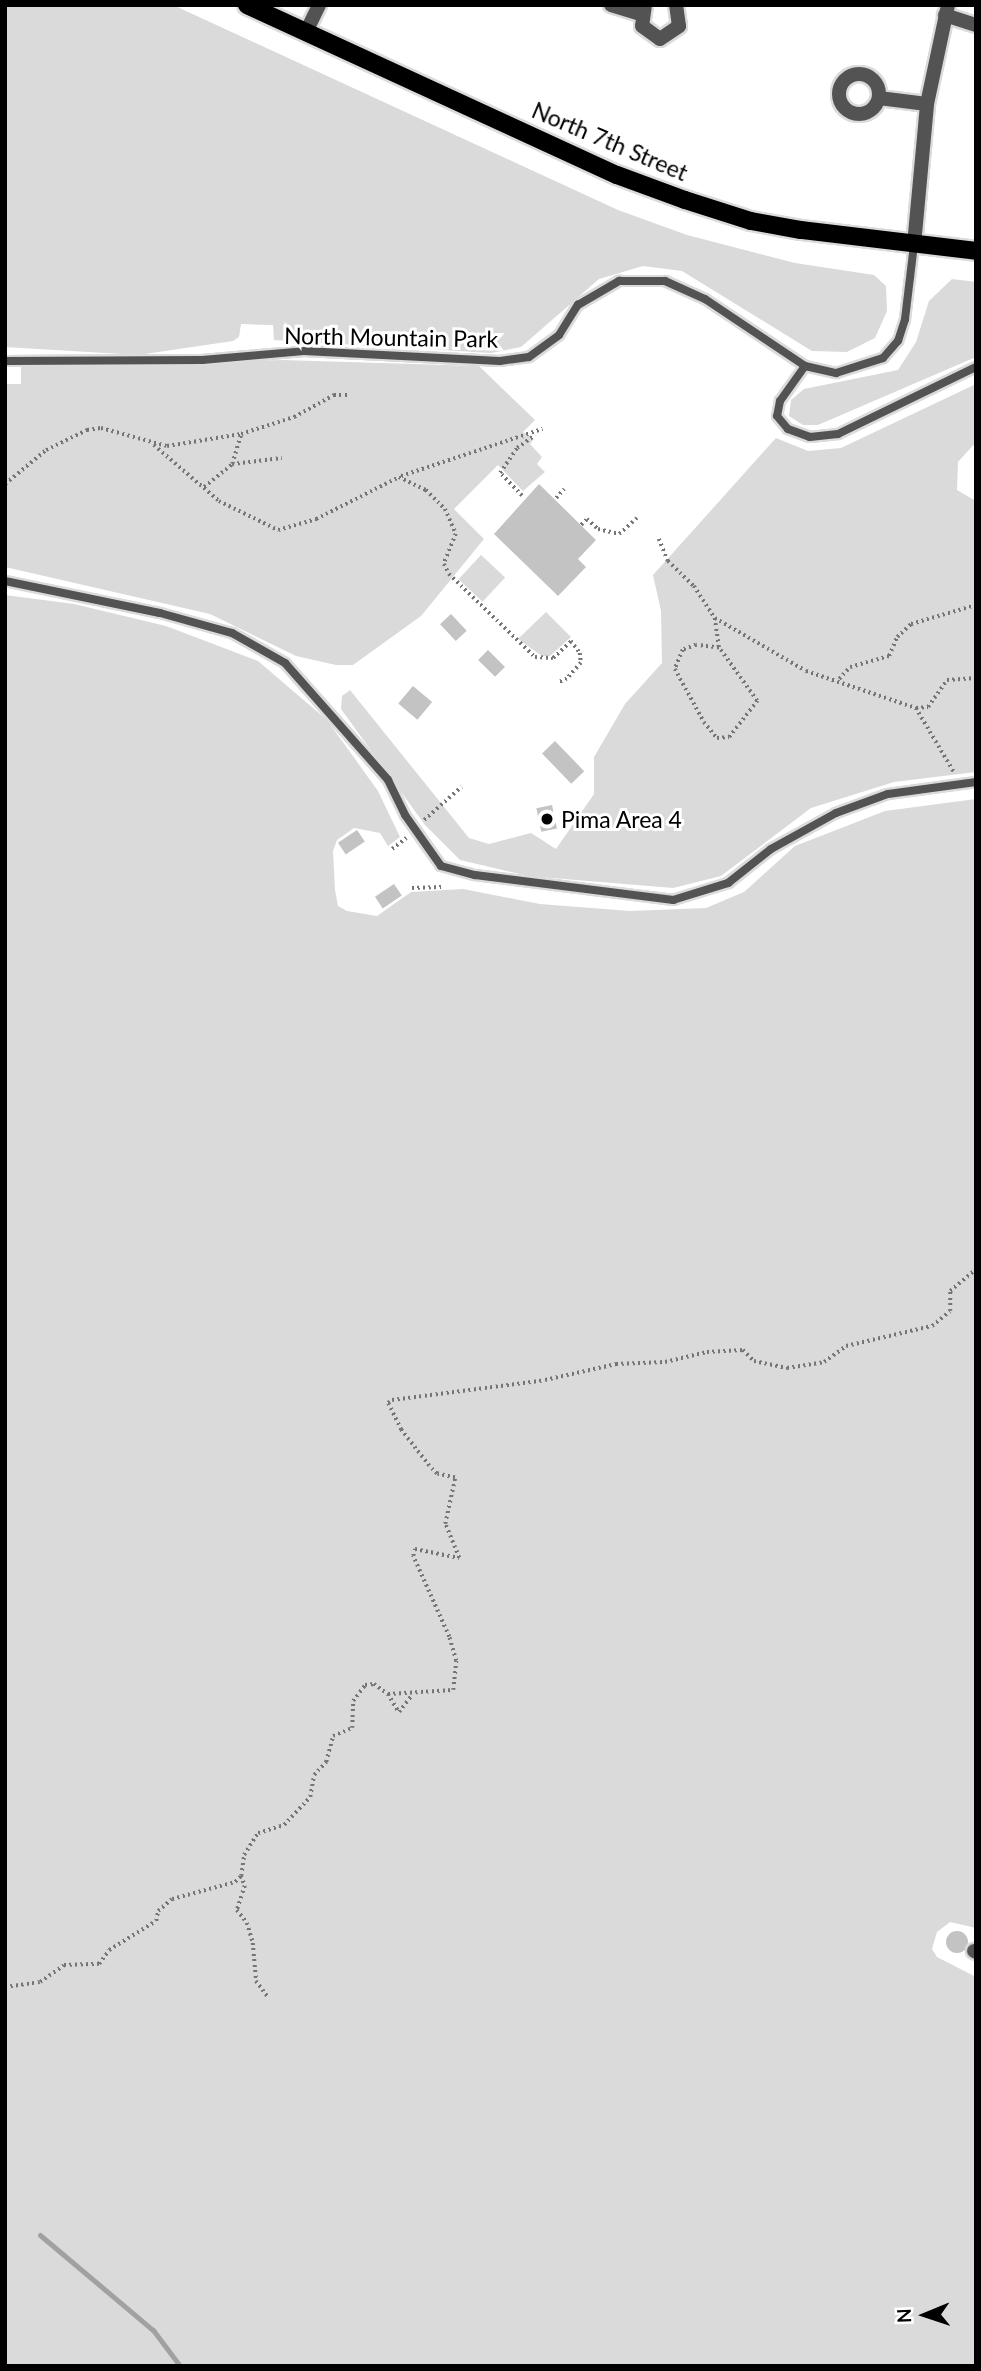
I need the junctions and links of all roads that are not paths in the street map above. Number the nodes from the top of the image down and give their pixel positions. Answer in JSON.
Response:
{"nodes":[{"id":1,"x":247,"y":5,"type":"edge"},
{"id":2,"x":319,"y":5,"type":"edge"},
{"id":3,"x":611,"y":5,"type":"edge"},
{"id":4,"x":676,"y":5,"type":"edge"},
{"id":5,"x":643,"y":10,"type":"edge"},
{"id":6,"x":947,"y":10,"type":"edge"},
{"id":7,"x":976,"y":25,"type":"edge"},
{"id":8,"x":306,"y":32,"type":"junction"},
{"id":9,"x":879,"y":98,"type":"dead end"},
{"id":10,"x":927,"y":104,"type":"junction"},
{"id":11,"x":914,"y":245,"type":"junction"},
{"id":12,"x":976,"y":251,"type":"edge"},
{"id":13,"x":5,"y":361,"type":"edge"},
{"id":14,"x":805,"y":366,"type":"junction"},
{"id":15,"x":976,"y":367,"type":"edge"},
{"id":16,"x":5,"y":581,"type":"edge"},
{"id":17,"x":976,"y":782,"type":"edge"}],
"edges":[{"from":1,"to":8,"type":"main road","name":"North 7th Street"},
{"from":2,"to":8,"type":"street"},
{"from":3,"to":5,"type":"street"},
{"from":4,"to":5,"type":"street"},
{"from":6,"to":7,"type":"street"},
{"from":6,"to":10,"type":"street"},
{"from":8,"to":11,"type":"main road","name":"North 7th Street"},
{"from":9,"to":10,"type":"street"},
{"from":10,"to":11,"type":"street"},
{"from":11,"to":12,"type":"main road","name":"North 7th Street"},
{"from":11,"to":14,"type":"lane","name":"North Mountain Park"},
{"from":13,"to":14,"type":"lane","name":"North Mountain Park"},
{"from":14,"to":15,"type":"lane"},
{"from":16,"to":17,"type":"lane"}]}
